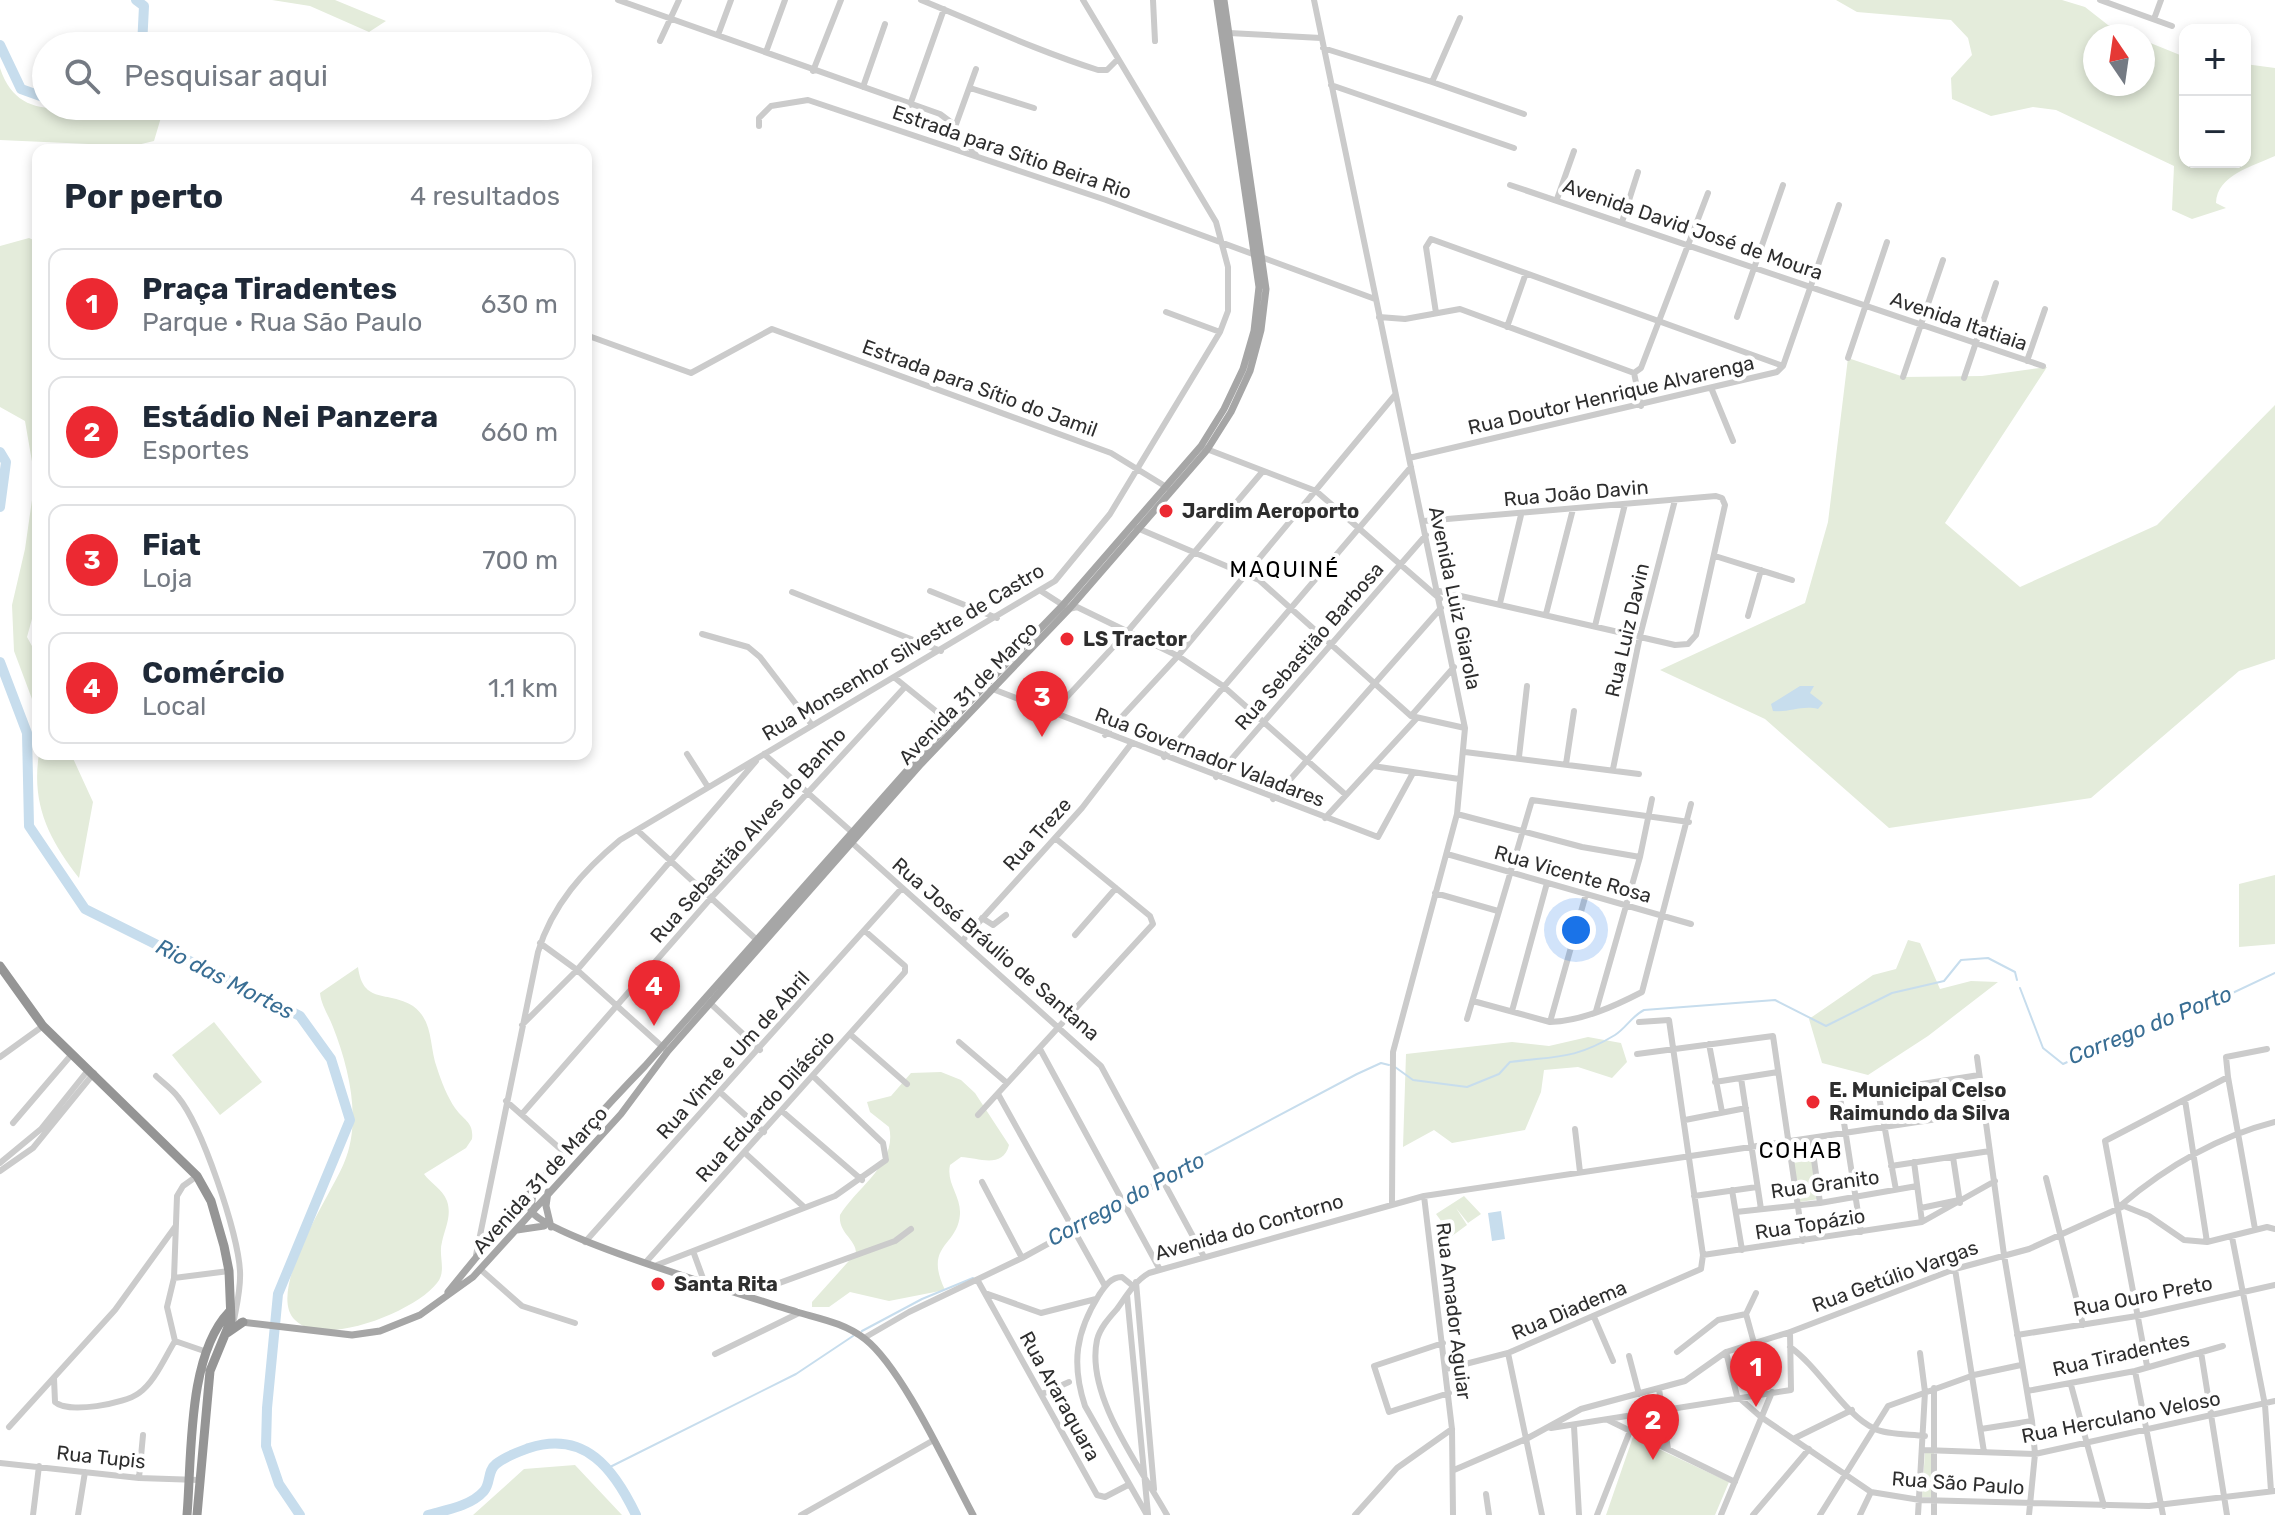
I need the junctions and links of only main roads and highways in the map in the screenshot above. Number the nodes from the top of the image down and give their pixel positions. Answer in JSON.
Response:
{"nodes":[{"id":1,"x":1217,"y":0,"type":"edge"},
{"id":2,"x":1224,"y":0,"type":"edge"},
{"id":3,"x":1244,"y":157,"type":"junction"},
{"id":4,"x":759,"y":942,"type":"junction"},
{"id":5,"x":0,"y":966,"type":"edge"},
{"id":6,"x":665,"y":1049,"type":"junction"},
{"id":7,"x":595,"y":1117,"type":"junction"},
{"id":8,"x":612,"y":1124,"type":"junction"},
{"id":9,"x":533,"y":1188,"type":"junction"},
{"id":10,"x":549,"y":1190,"type":"junction"},
{"id":11,"x":531,"y":1211,"type":"junction"},
{"id":12,"x":549,"y":1226,"type":"junction"},
{"id":13,"x":500,"y":1227,"type":"junction"},
{"id":14,"x":512,"y":1233,"type":"junction"},
{"id":15,"x":476,"y":1255,"type":"junction"},
{"id":16,"x":482,"y":1267,"type":"junction"},
{"id":17,"x":439,"y":1304,"type":"junction"},
{"id":18,"x":235,"y":1319,"type":"junction"},
{"id":19,"x":195,"y":1481,"type":"junction"},
{"id":20,"x":187,"y":1515,"type":"edge"},
{"id":21,"x":197,"y":1515,"type":"edge"},
{"id":22,"x":973,"y":1515,"type":"edge"}],
"edges":[{"from":1,"to":3,"type":"main road","name":"Avenida 31 de Março"},
{"from":2,"to":3,"type":"main road","name":"Avenida 31 de Março"},
{"from":3,"to":4,"type":"main road","name":"Avenida 31 de Março"},
{"from":4,"to":6,"type":"main road","name":"Avenida 31 de Março"},
{"from":4,"to":6,"type":"main road","name":"Avenida 31 de Março"},
{"from":5,"to":18,"type":"highway"},
{"from":6,"to":7,"type":"main road","name":"Avenida 31 de Março"},
{"from":6,"to":8,"type":"main road","name":"Avenida 31 de Março"},
{"from":7,"to":8,"type":"main road"},
{"from":7,"to":9,"type":"main road","name":"Avenida 31 de Março"},
{"from":8,"to":10,"type":"main road","name":"Avenida 31 de Março"},
{"from":9,"to":11,"type":"main road"},
{"from":9,"to":13,"type":"main road","name":"Avenida 31 de Março"},
{"from":10,"to":11,"type":"main road","name":"Avenida 31 de Março"},
{"from":10,"to":12,"type":"main road"},
{"from":11,"to":12,"type":"main road"},
{"from":11,"to":14,"type":"main road","name":"Avenida 31 de Março"},
{"from":12,"to":14,"type":"main road"},
{"from":12,"to":22,"type":"main road"},
{"from":13,"to":14,"type":"main road"},
{"from":13,"to":15,"type":"main road","name":"Avenida 31 de Março"},
{"from":14,"to":16,"type":"main road","name":"Avenida 31 de Março"},
{"from":15,"to":16,"type":"main road"},
{"from":15,"to":17,"type":"main road","name":"Avenida 31 de Março"},
{"from":16,"to":17,"type":"main road","name":"Avenida 31 de Março"},
{"from":17,"to":18,"type":"main road","name":"Avenida 31 de Março"},
{"from":18,"to":19,"type":"highway"},
{"from":18,"to":19,"type":"highway"},
{"from":19,"to":20,"type":"highway"},
{"from":19,"to":21,"type":"highway"}]}
